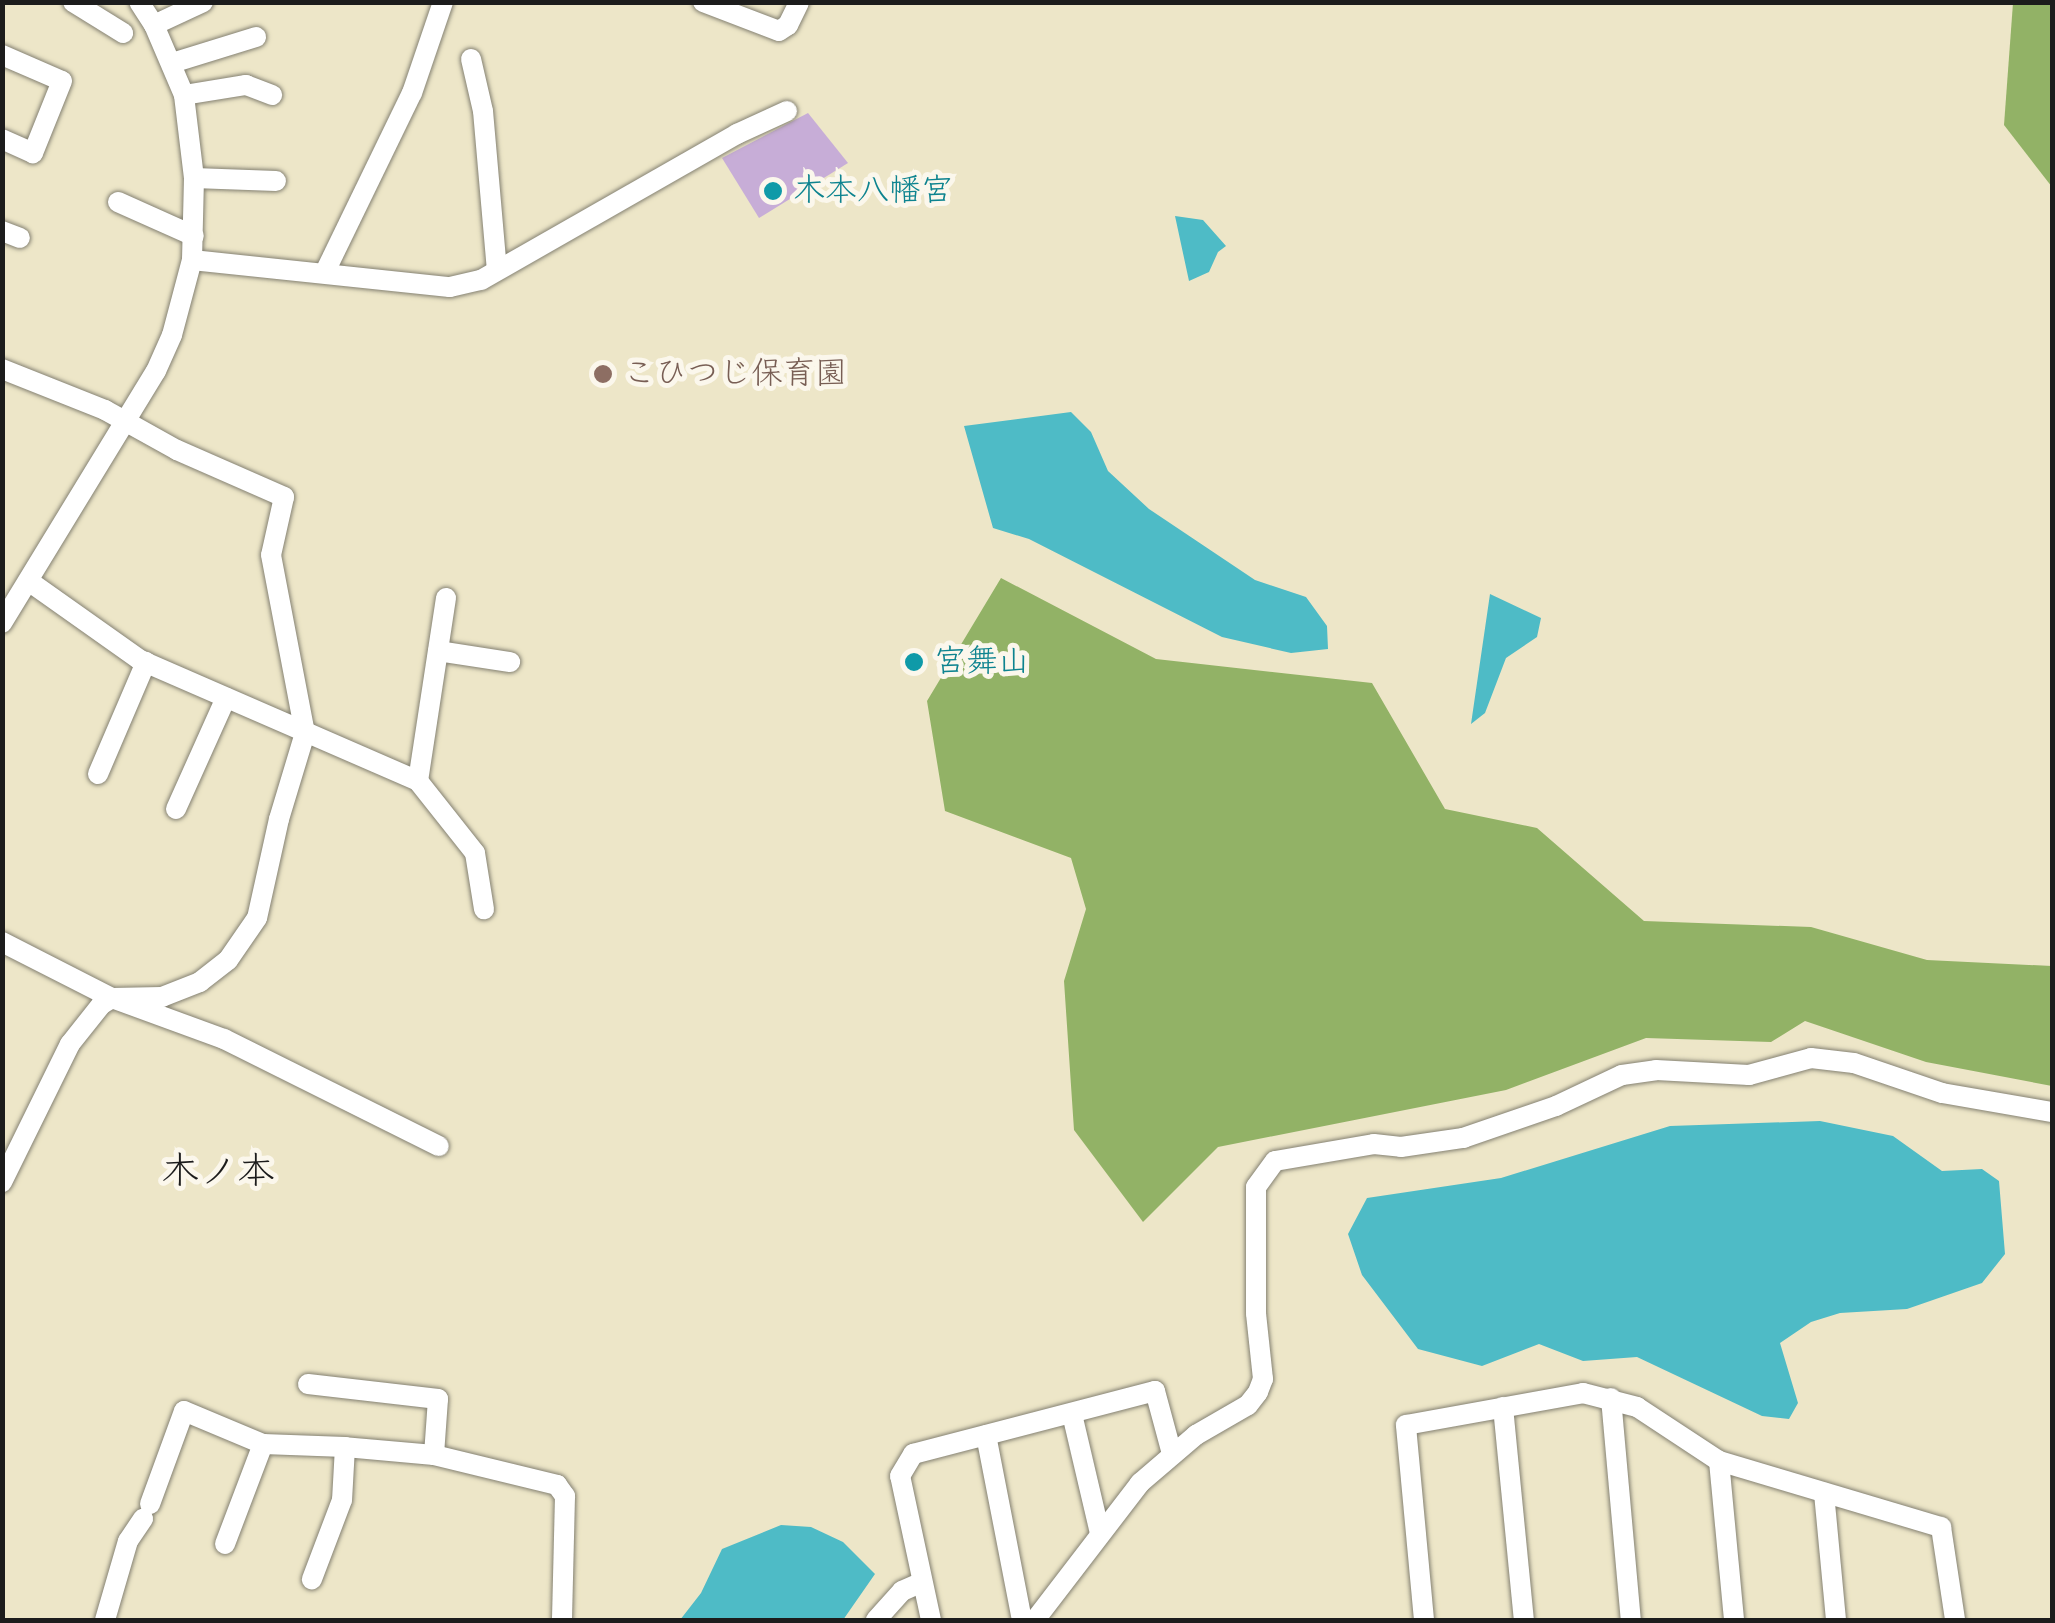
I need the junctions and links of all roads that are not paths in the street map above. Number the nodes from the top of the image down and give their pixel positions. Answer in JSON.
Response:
{"nodes":[{"id":1,"x":72,"y":2,"type":"edge"},
{"id":2,"x":138,"y":2,"type":"edge"},
{"id":3,"x":203,"y":2,"type":"edge"},
{"id":4,"x":443,"y":2,"type":"edge"},
{"id":5,"x":704,"y":2,"type":"edge"},
{"id":6,"x":800,"y":2,"type":"edge"},
{"id":7,"x":154,"y":25,"type":"junction"},
{"id":8,"x":123,"y":34,"type":"dead end"},
{"id":9,"x":256,"y":37,"type":"dead end"},
{"id":10,"x":2,"y":55,"type":"edge"},
{"id":11,"x":470,"y":58,"type":"dead end"},
{"id":12,"x":172,"y":64,"type":"junction"},
{"id":13,"x":184,"y":95,"type":"junction"},
{"id":14,"x":272,"y":95,"type":"dead end"},
{"id":15,"x":787,"y":111,"type":"dead end"},
{"id":16,"x":2,"y":139,"type":"edge"},
{"id":17,"x":194,"y":178,"type":"junction"},
{"id":18,"x":276,"y":181,"type":"dead end"},
{"id":19,"x":118,"y":202,"type":"dead end"},
{"id":20,"x":194,"y":236,"type":"junction"},
{"id":21,"x":192,"y":260,"type":"junction"},
{"id":22,"x":497,"y":270,"type":"junction"},
{"id":23,"x":324,"y":272,"type":"junction"},
{"id":24,"x":2,"y":369,"type":"edge"},
{"id":25,"x":128,"y":422,"type":"junction"},
{"id":26,"x":30,"y":582,"type":"junction"},
{"id":27,"x":446,"y":598,"type":"dead end"},
{"id":28,"x":2,"y":623,"type":"edge"},
{"id":29,"x":438,"y":651,"type":"junction"},
{"id":30,"x":146,"y":662,"type":"junction"},
{"id":31,"x":510,"y":662,"type":"dead end"},
{"id":32,"x":226,"y":698,"type":"junction"},
{"id":33,"x":305,"y":733,"type":"junction"},
{"id":34,"x":98,"y":774,"type":"dead end"},
{"id":35,"x":418,"y":781,"type":"junction"},
{"id":36,"x":176,"y":809,"type":"dead end"},
{"id":37,"x":484,"y":909,"type":"dead end"},
{"id":38,"x":2,"y":942,"type":"edge"},
{"id":39,"x":112,"y":998,"type":"junction"},
{"id":40,"x":2052,"y":1112,"type":"edge"},
{"id":41,"x":438,"y":1146,"type":"dead end"},
{"id":42,"x":2,"y":1182,"type":"edge"},
{"id":43,"x":308,"y":1384,"type":"dead end"},
{"id":44,"x":1611,"y":1398,"type":"junction"},
{"id":45,"x":1504,"y":1407,"type":"junction"},
{"id":46,"x":1072,"y":1414,"type":"junction"},
{"id":47,"x":986,"y":1435,"type":"junction"},
{"id":48,"x":263,"y":1444,"type":"junction"},
{"id":49,"x":345,"y":1447,"type":"junction"},
{"id":50,"x":1172,"y":1454,"type":"junction"},
{"id":51,"x":434,"y":1455,"type":"junction"},
{"id":52,"x":1719,"y":1461,"type":"junction"},
{"id":53,"x":1824,"y":1493,"type":"junction"},
{"id":54,"x":1100,"y":1534,"type":"junction"},
{"id":55,"x":225,"y":1544,"type":"dead end"},
{"id":56,"x":312,"y":1579,"type":"dead end"},
{"id":57,"x":922,"y":1582,"type":"junction"},
{"id":58,"x":109,"y":1620,"type":"edge"},
{"id":59,"x":562,"y":1620,"type":"edge"},
{"id":60,"x":876,"y":1620,"type":"edge"},
{"id":61,"x":931,"y":1620,"type":"edge"},
{"id":62,"x":1022,"y":1620,"type":"edge"},
{"id":63,"x":1035,"y":1620,"type":"edge"},
{"id":64,"x":1424,"y":1620,"type":"edge"},
{"id":65,"x":1524,"y":1620,"type":"edge"},
{"id":66,"x":1631,"y":1620,"type":"edge"},
{"id":67,"x":1734,"y":1620,"type":"edge"},
{"id":68,"x":1836,"y":1620,"type":"edge"},
{"id":69,"x":1954,"y":1620,"type":"edge"}],
"edges":[{"from":1,"to":8,"type":"street"},
{"from":2,"to":7,"type":"street"},
{"from":3,"to":7,"type":"street"},
{"from":4,"to":23,"type":"street"},
{"from":5,"to":6,"type":"street"},
{"from":7,"to":12,"type":"street"},
{"from":9,"to":12,"type":"street"},
{"from":10,"to":16,"type":"street"},
{"from":11,"to":22,"type":"street"},
{"from":12,"to":13,"type":"street"},
{"from":13,"to":14,"type":"street"},
{"from":13,"to":17,"type":"street"},
{"from":15,"to":22,"type":"street"},
{"from":17,"to":18,"type":"street"},
{"from":17,"to":20,"type":"street"},
{"from":19,"to":20,"type":"street"},
{"from":20,"to":21,"type":"street"},
{"from":21,"to":23,"type":"street"},
{"from":21,"to":25,"type":"street"},
{"from":22,"to":23,"type":"street"},
{"from":24,"to":25,"type":"street"},
{"from":25,"to":26,"type":"street"},
{"from":25,"to":33,"type":"street"},
{"from":26,"to":28,"type":"street"},
{"from":26,"to":30,"type":"street"},
{"from":27,"to":29,"type":"street"},
{"from":29,"to":31,"type":"street"},
{"from":29,"to":35,"type":"street"},
{"from":30,"to":32,"type":"street"},
{"from":30,"to":34,"type":"street"},
{"from":32,"to":33,"type":"street"},
{"from":32,"to":36,"type":"street"},
{"from":33,"to":35,"type":"street"},
{"from":33,"to":39,"type":"street"},
{"from":35,"to":37,"type":"street"},
{"from":38,"to":39,"type":"street"},
{"from":39,"to":41,"type":"street"},
{"from":39,"to":42,"type":"street"},
{"from":40,"to":50,"type":"street"},
{"from":43,"to":51,"type":"street"},
{"from":44,"to":45,"type":"street"},
{"from":44,"to":52,"type":"street"},
{"from":44,"to":66,"type":"street"},
{"from":45,"to":64,"type":"street"},
{"from":45,"to":65,"type":"street"},
{"from":46,"to":47,"type":"street"},
{"from":46,"to":50,"type":"street"},
{"from":46,"to":54,"type":"street"},
{"from":47,"to":57,"type":"street"},
{"from":47,"to":62,"type":"street"},
{"from":48,"to":49,"type":"street"},
{"from":48,"to":55,"type":"street"},
{"from":48,"to":58,"type":"street"},
{"from":49,"to":51,"type":"street"},
{"from":49,"to":56,"type":"street"},
{"from":50,"to":54,"type":"street"},
{"from":51,"to":59,"type":"street"},
{"from":52,"to":53,"type":"street"},
{"from":52,"to":67,"type":"street"},
{"from":53,"to":68,"type":"street"},
{"from":53,"to":69,"type":"street"},
{"from":54,"to":63,"type":"street"},
{"from":57,"to":60,"type":"street"},
{"from":57,"to":61,"type":"street"}]}
